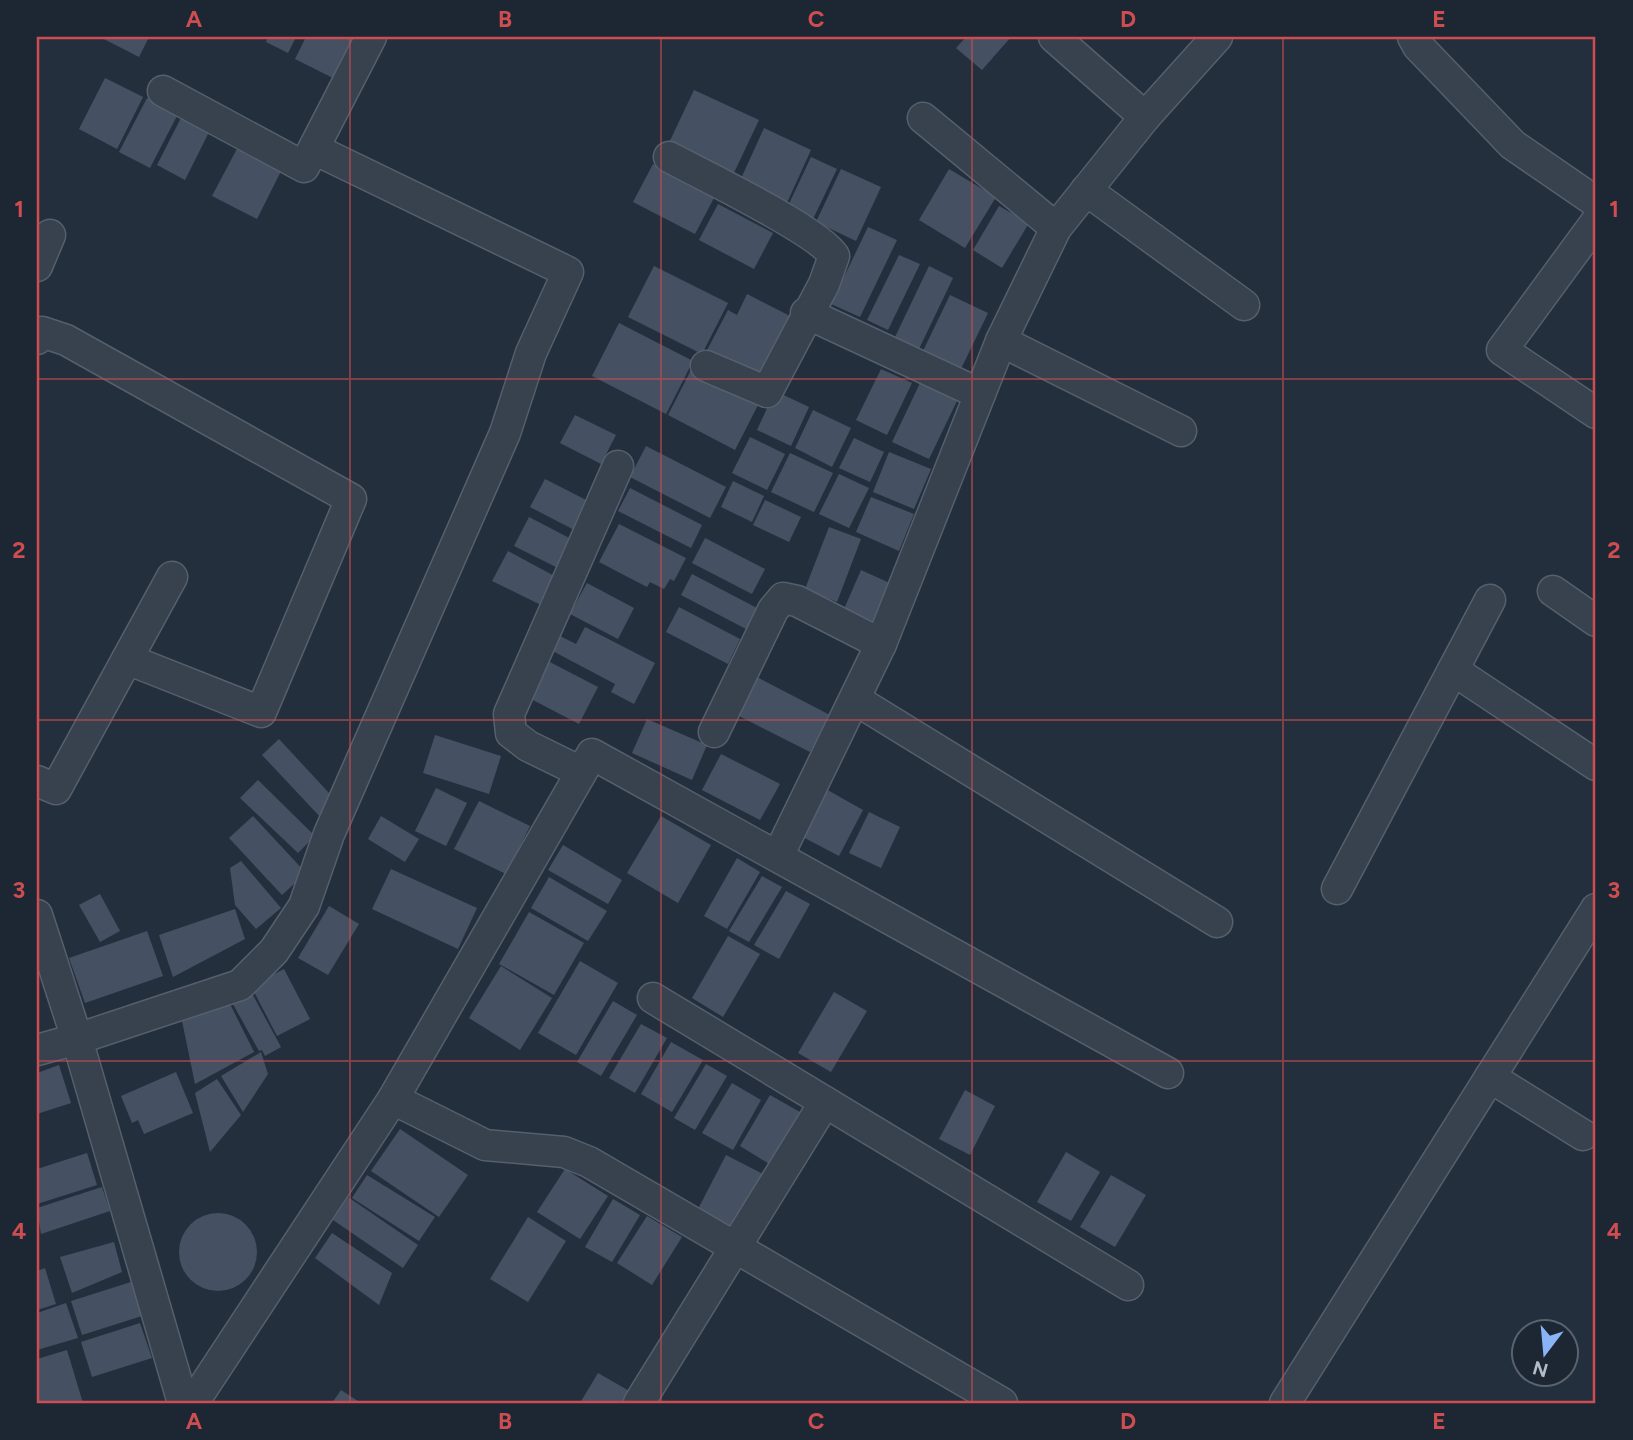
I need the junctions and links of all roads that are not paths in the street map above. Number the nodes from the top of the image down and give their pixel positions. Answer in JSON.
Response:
{"nodes":[{"id":1,"x":371,"y":37,"type":"edge"},
{"id":2,"x":1054,"y":37,"type":"edge"},
{"id":3,"x":1217,"y":37,"type":"edge"},
{"id":4,"x":1413,"y":37,"type":"edge"},
{"id":5,"x":163,"y":91,"type":"dead end"},
{"id":6,"x":1145,"y":117,"type":"junction"},
{"id":7,"x":923,"y":118,"type":"dead end"},
{"id":8,"x":314,"y":149,"type":"junction"},
{"id":9,"x":669,"y":157,"type":"dead end"},
{"id":10,"x":1086,"y":190,"type":"junction"},
{"id":11,"x":1596,"y":202,"type":"edge"},
{"id":12,"x":1596,"y":222,"type":"edge"},
{"id":13,"x":1056,"y":228,"type":"junction"},
{"id":14,"x":50,"y":235,"type":"dead end"},
{"id":15,"x":37,"y":266,"type":"edge"},
{"id":16,"x":1244,"y":305,"type":"dead end"},
{"id":17,"x":806,"y":313,"type":"junction"},
{"id":18,"x":37,"y":339,"type":"edge"},
{"id":19,"x":1001,"y":341,"type":"junction"},
{"id":20,"x":706,"y":366,"type":"dead end"},
{"id":21,"x":980,"y":394,"type":"junction"},
{"id":22,"x":1596,"y":413,"type":"edge"},
{"id":23,"x":1181,"y":431,"type":"dead end"},
{"id":24,"x":618,"y":467,"type":"dead end"},
{"id":25,"x":172,"y":577,"type":"dead end"},
{"id":26,"x":1553,"y":591,"type":"dead end"},
{"id":27,"x":1489,"y":600,"type":"dead end"},
{"id":28,"x":1596,"y":621,"type":"edge"},
{"id":29,"x":881,"y":644,"type":"junction"},
{"id":30,"x":127,"y":659,"type":"junction"},
{"id":31,"x":1453,"y":670,"type":"junction"},
{"id":32,"x":856,"y":700,"type":"junction"},
{"id":33,"x":714,"y":732,"type":"dead end"},
{"id":34,"x":1596,"y":765,"type":"edge"},
{"id":35,"x":581,"y":772,"type":"junction"},
{"id":36,"x":37,"y":781,"type":"edge"},
{"id":37,"x":778,"y":856,"type":"junction"},
{"id":38,"x":1337,"y":889,"type":"dead end"},
{"id":39,"x":1596,"y":909,"type":"edge"},
{"id":40,"x":37,"y":915,"type":"edge"},
{"id":41,"x":1217,"y":922,"type":"dead end"},
{"id":42,"x":653,"y":998,"type":"dead end"},
{"id":43,"x":77,"y":1039,"type":"junction"},
{"id":44,"x":37,"y":1051,"type":"edge"},
{"id":45,"x":1168,"y":1073,"type":"dead end"},
{"id":46,"x":1490,"y":1077,"type":"junction"},
{"id":47,"x":393,"y":1099,"type":"junction"},
{"id":48,"x":825,"y":1102,"type":"junction"},
{"id":49,"x":1583,"y":1135,"type":"dead end"},
{"id":50,"x":734,"y":1247,"type":"junction"},
{"id":51,"x":1128,"y":1285,"type":"dead end"},
{"id":52,"x":183,"y":1403,"type":"edge"},
{"id":53,"x":193,"y":1403,"type":"edge"},
{"id":54,"x":639,"y":1403,"type":"edge"},
{"id":55,"x":1002,"y":1403,"type":"edge"},
{"id":56,"x":1285,"y":1403,"type":"edge"}],
"edges":[{"from":1,"to":8,"type":"street"},
{"from":2,"to":6,"type":"street"},
{"from":3,"to":6,"type":"street"},
{"from":4,"to":11,"type":"street"},
{"from":5,"to":8,"type":"street"},
{"from":6,"to":10,"type":"street"},
{"from":7,"to":13,"type":"street"},
{"from":8,"to":43,"type":"street"},
{"from":9,"to":17,"type":"street"},
{"from":10,"to":13,"type":"street"},
{"from":10,"to":16,"type":"street"},
{"from":12,"to":22,"type":"street"},
{"from":13,"to":19,"type":"street"},
{"from":14,"to":15,"type":"street"},
{"from":17,"to":20,"type":"street"},
{"from":17,"to":21,"type":"street"},
{"from":18,"to":30,"type":"street"},
{"from":19,"to":21,"type":"street"},
{"from":19,"to":23,"type":"street"},
{"from":21,"to":29,"type":"street"},
{"from":24,"to":35,"type":"street"},
{"from":25,"to":30,"type":"street"},
{"from":26,"to":28,"type":"street"},
{"from":27,"to":31,"type":"street"},
{"from":29,"to":32,"type":"street"},
{"from":29,"to":33,"type":"street"},
{"from":30,"to":36,"type":"street"},
{"from":31,"to":34,"type":"street"},
{"from":31,"to":38,"type":"street"},
{"from":32,"to":37,"type":"street"},
{"from":32,"to":41,"type":"street"},
{"from":35,"to":37,"type":"street"},
{"from":35,"to":47,"type":"street"},
{"from":37,"to":45,"type":"street"},
{"from":39,"to":46,"type":"street"},
{"from":40,"to":43,"type":"street"},
{"from":42,"to":48,"type":"street"},
{"from":43,"to":44,"type":"street"},
{"from":43,"to":52,"type":"street"},
{"from":46,"to":49,"type":"street"},
{"from":46,"to":56,"type":"street"},
{"from":47,"to":50,"type":"street"},
{"from":47,"to":53,"type":"street"},
{"from":48,"to":50,"type":"street"},
{"from":48,"to":51,"type":"street"},
{"from":50,"to":54,"type":"street"},
{"from":50,"to":55,"type":"street"}]}
